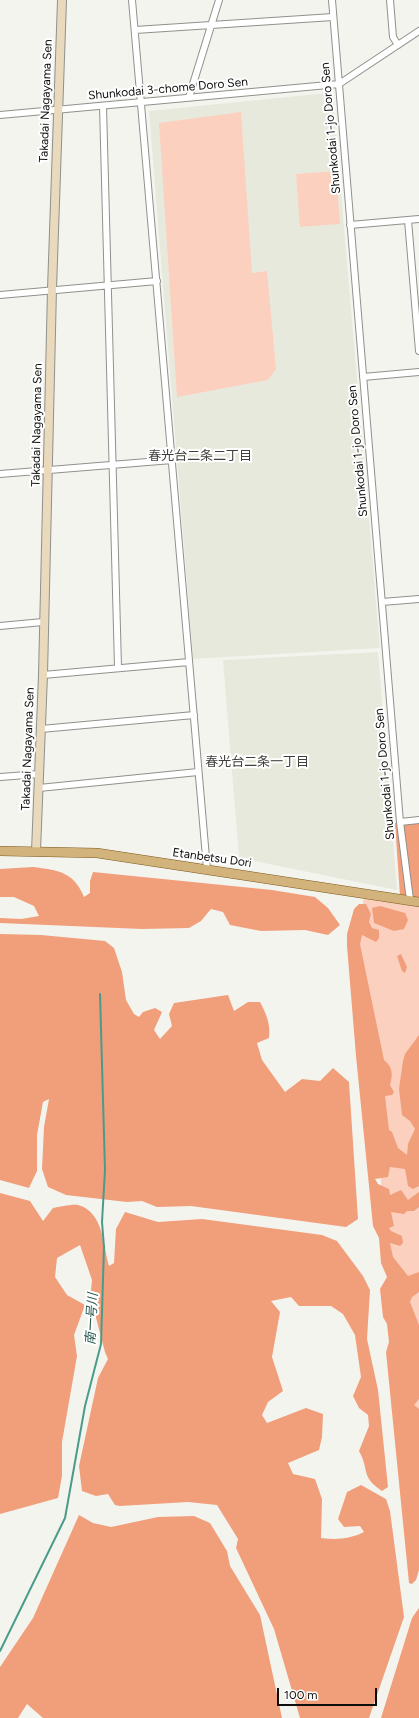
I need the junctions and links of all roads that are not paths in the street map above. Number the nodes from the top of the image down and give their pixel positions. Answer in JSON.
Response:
{"nodes":[{"id":1,"x":62,"y":0,"type":"edge"},
{"id":2,"x":132,"y":0,"type":"edge"},
{"id":3,"x":219,"y":0,"type":"edge"},
{"id":4,"x":332,"y":0,"type":"edge"},
{"id":5,"x":390,"y":0,"type":"edge"},
{"id":6,"x":333,"y":17,"type":"junction"},
{"id":7,"x":211,"y":26,"type":"junction"},
{"id":8,"x":135,"y":30,"type":"junction"},
{"id":9,"x":419,"y":31,"type":"edge"},
{"id":10,"x":398,"y":45,"type":"junction"},
{"id":11,"x":339,"y":84,"type":"junction"},
{"id":12,"x":189,"y":97,"type":"junction"},
{"id":13,"x":142,"y":103,"type":"junction"},
{"id":14,"x":103,"y":106,"type":"junction"},
{"id":15,"x":58,"y":110,"type":"junction"},
{"id":16,"x":0,"y":115,"type":"edge"},
{"id":17,"x":419,"y":219,"type":"edge"},
{"id":18,"x":408,"y":220,"type":"junction"},
{"id":19,"x":350,"y":225,"type":"junction"},
{"id":20,"x":156,"y":281,"type":"junction"},
{"id":21,"x":106,"y":286,"type":"junction"},
{"id":22,"x":52,"y":289,"type":"junction"},
{"id":23,"x":0,"y":295,"type":"edge"},
{"id":24,"x":419,"y":351,"type":"edge"},
{"id":25,"x":419,"y":372,"type":"edge"},
{"id":26,"x":363,"y":378,"type":"junction"},
{"id":27,"x":172,"y":460,"type":"junction"},
{"id":28,"x":112,"y":464,"type":"junction"},
{"id":29,"x":48,"y":470,"type":"junction"},
{"id":30,"x":0,"y":474,"type":"edge"},
{"id":31,"x":419,"y":599,"type":"edge"},
{"id":32,"x":382,"y":602,"type":"junction"},
{"id":33,"x":44,"y":622,"type":"junction"},
{"id":34,"x":0,"y":626,"type":"edge"},
{"id":35,"x":189,"y":662,"type":"junction"},
{"id":36,"x":118,"y":667,"type":"junction"},
{"id":37,"x":43,"y":675,"type":"junction"},
{"id":38,"x":194,"y":715,"type":"junction"},
{"id":39,"x":41,"y":729,"type":"junction"},
{"id":40,"x":198,"y":772,"type":"junction"},
{"id":41,"x":40,"y":774,"type":"junction"},
{"id":42,"x":0,"y":777,"type":"edge"},
{"id":43,"x":39,"y":788,"type":"junction"},
{"id":44,"x":419,"y":820,"type":"edge"},
{"id":45,"x":400,"y":822,"type":"junction"},
{"id":46,"x":0,"y":851,"type":"edge"},
{"id":47,"x":36,"y":851,"type":"junction"},
{"id":48,"x":207,"y":869,"type":"junction"},
{"id":49,"x":415,"y":901,"type":"edge"}],
"edges":[{"from":1,"to":15,"type":"street","name":"Takadai Nagayama Sen"},
{"from":2,"to":8,"type":"street"},
{"from":3,"to":7,"type":"street"},
{"from":4,"to":6,"type":"street","name":"Shunkodai 1-jo Doro Sen"},
{"from":5,"to":10,"type":"street"},
{"from":6,"to":7,"type":"street"},
{"from":6,"to":11,"type":"street","name":"Shunkodai 1-jo Doro Sen"},
{"from":7,"to":8,"type":"street"},
{"from":7,"to":12,"type":"street"},
{"from":8,"to":13,"type":"street"},
{"from":9,"to":10,"type":"street"},
{"from":10,"to":11,"type":"street"},
{"from":11,"to":12,"type":"street","name":"Shunkodai 3-chome Doro Sen"},
{"from":11,"to":19,"type":"street","name":"Shunkodai 1-jo Doro Sen"},
{"from":12,"to":13,"type":"street","name":"Shunkodai 3-chome Doro Sen"},
{"from":13,"to":14,"type":"street","name":"Shunkodai 3-chome Doro Sen"},
{"from":13,"to":20,"type":"street"},
{"from":14,"to":15,"type":"street","name":"Shunkodai 3-chome Doro Sen"},
{"from":14,"to":21,"type":"street"},
{"from":15,"to":16,"type":"street","name":"Shunkodai 3-chome Doro Sen"},
{"from":15,"to":22,"type":"street","name":"Takadai Nagayama Sen"},
{"from":17,"to":18,"type":"street"},
{"from":18,"to":19,"type":"street"},
{"from":18,"to":24,"type":"street"},
{"from":19,"to":26,"type":"street","name":"Shunkodai 1-jo Doro Sen"},
{"from":20,"to":21,"type":"street"},
{"from":20,"to":27,"type":"street"},
{"from":21,"to":22,"type":"street"},
{"from":21,"to":28,"type":"street"},
{"from":22,"to":23,"type":"street"},
{"from":22,"to":29,"type":"street","name":"Takadai Nagayama Sen"},
{"from":25,"to":26,"type":"street"},
{"from":26,"to":32,"type":"street","name":"Shunkodai 1-jo Doro Sen"},
{"from":27,"to":28,"type":"street"},
{"from":27,"to":35,"type":"street"},
{"from":28,"to":29,"type":"street"},
{"from":28,"to":36,"type":"street"},
{"from":29,"to":30,"type":"street"},
{"from":29,"to":33,"type":"street","name":"Takadai Nagayama Sen"},
{"from":31,"to":32,"type":"street"},
{"from":32,"to":45,"type":"street","name":"Shunkodai 1-jo Doro Sen"},
{"from":33,"to":34,"type":"street"},
{"from":33,"to":37,"type":"street","name":"Takadai Nagayama Sen"},
{"from":35,"to":36,"type":"street"},
{"from":35,"to":38,"type":"street"},
{"from":36,"to":37,"type":"street"},
{"from":37,"to":39,"type":"street","name":"Takadai Nagayama Sen"},
{"from":38,"to":39,"type":"street"},
{"from":38,"to":40,"type":"street"},
{"from":39,"to":41,"type":"street","name":"Takadai Nagayama Sen"},
{"from":40,"to":43,"type":"street"},
{"from":40,"to":48,"type":"street"},
{"from":41,"to":42,"type":"street"},
{"from":41,"to":43,"type":"street","name":"Takadai Nagayama Sen"},
{"from":43,"to":47,"type":"street","name":"Takadai Nagayama Sen"},
{"from":44,"to":45,"type":"street"},
{"from":45,"to":49,"type":"street","name":"Shunkodai 1-jo Doro Sen"},
{"from":46,"to":47,"type":"main road","name":"Etanbetsu Dori"},
{"from":47,"to":48,"type":"main road","name":"Etanbetsu Dori"},
{"from":48,"to":49,"type":"main road","name":"Etanbetsu Dori"}]}
